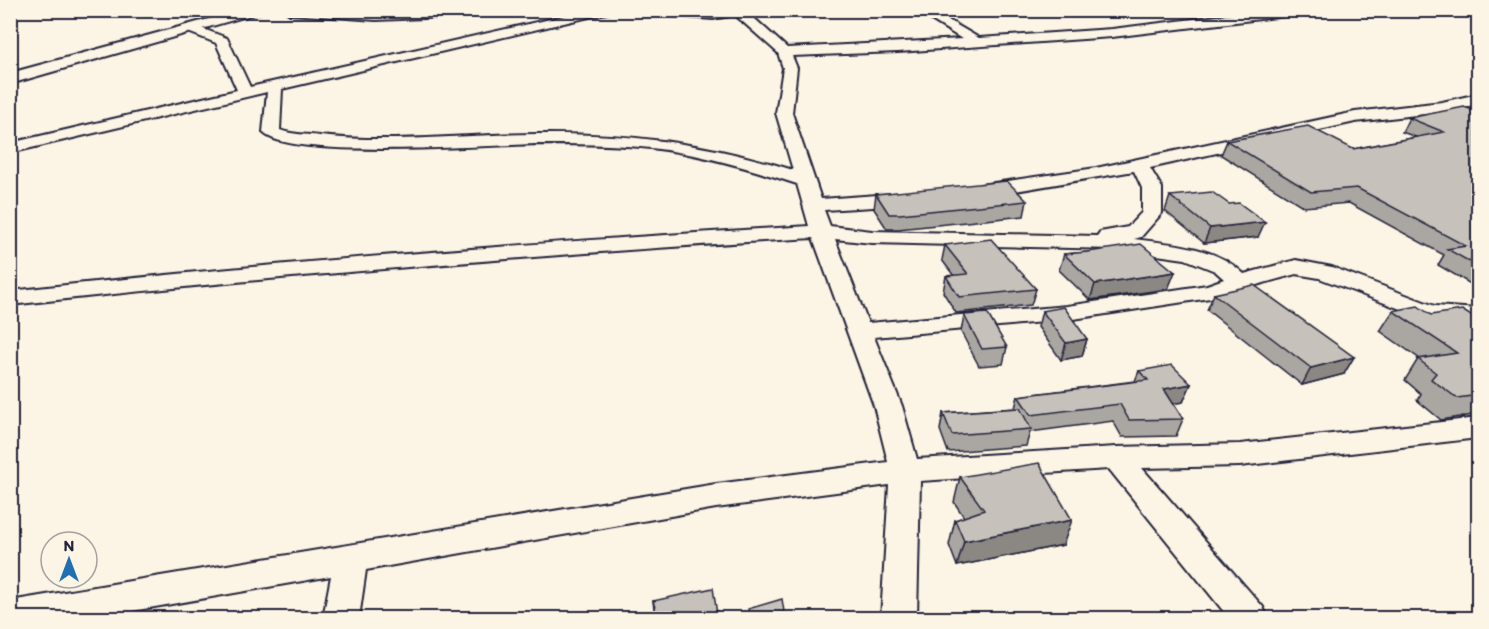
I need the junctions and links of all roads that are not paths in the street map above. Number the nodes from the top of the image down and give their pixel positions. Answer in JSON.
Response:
{"nodes":[{"id":1,"x":290,"y":10,"type":"edge"},
{"id":2,"x":523,"y":10,"type":"edge"},
{"id":3,"x":613,"y":10,"type":"edge"},
{"id":4,"x":644,"y":10,"type":"edge"},
{"id":5,"x":921,"y":10,"type":"edge"},
{"id":6,"x":1301,"y":10,"type":"edge"},
{"id":7,"x":259,"y":11,"type":"edge"},
{"id":8,"x":737,"y":11,"type":"edge"},
{"id":9,"x":187,"y":12,"type":"dead end"},
{"id":10,"x":1243,"y":13,"type":"edge"},
{"id":11,"x":200,"y":28,"type":"junction"},
{"id":12,"x":976,"y":42,"type":"junction"},
{"id":13,"x":784,"y":52,"type":"junction"},
{"id":14,"x":10,"y":80,"type":"edge"},
{"id":15,"x":275,"y":85,"type":"junction"},
{"id":16,"x":245,"y":92,"type":"junction"},
{"id":17,"x":1479,"y":99,"type":"edge"},
{"id":18,"x":1442,"y":107,"type":"junction"},
{"id":19,"x":1469,"y":117,"type":"edge"},
{"id":20,"x":10,"y":148,"type":"edge"},
{"id":21,"x":1139,"y":164,"type":"junction"},
{"id":22,"x":807,"y":181,"type":"junction"},
{"id":23,"x":958,"y":194,"type":"edge"},
{"id":24,"x":925,"y":197,"type":"edge"},
{"id":25,"x":815,"y":205,"type":"junction"},
{"id":26,"x":821,"y":231,"type":"junction"},
{"id":27,"x":1077,"y":240,"type":"junction"},
{"id":28,"x":1239,"y":282,"type":"junction"},
{"id":29,"x":10,"y":298,"type":"edge"},
{"id":30,"x":1479,"y":316,"type":"edge"},
{"id":31,"x":860,"y":331,"type":"junction"},
{"id":32,"x":1479,"y":428,"type":"edge"},
{"id":33,"x":1116,"y":458,"type":"junction"},
{"id":34,"x":905,"y":471,"type":"junction"},
{"id":35,"x":351,"y":558,"type":"junction"},
{"id":36,"x":10,"y":616,"type":"edge"},
{"id":37,"x":341,"y":618,"type":"edge"},
{"id":38,"x":899,"y":618,"type":"edge"},
{"id":39,"x":1250,"y":618,"type":"edge"}],
"edges":[{"from":1,"to":2,"type":"street"},
{"from":3,"to":15,"type":"street"},
{"from":4,"to":8,"type":"street"},
{"from":5,"to":12,"type":"street"},
{"from":6,"to":10,"type":"street"},
{"from":7,"to":11,"type":"street"},
{"from":8,"to":13,"type":"street"},
{"from":9,"to":11,"type":"street"},
{"from":10,"to":12,"type":"street"},
{"from":11,"to":14,"type":"street"},
{"from":11,"to":16,"type":"street"},
{"from":12,"to":13,"type":"street"},
{"from":13,"to":22,"type":"street"},
{"from":15,"to":16,"type":"street"},
{"from":15,"to":22,"type":"street"},
{"from":16,"to":20,"type":"street"},
{"from":17,"to":18,"type":"street"},
{"from":18,"to":19,"type":"street"},
{"from":18,"to":21,"type":"street"},
{"from":21,"to":23,"type":"street"},
{"from":21,"to":27,"type":"street"},
{"from":22,"to":25,"type":"street"},
{"from":24,"to":25,"type":"street"},
{"from":25,"to":26,"type":"street"},
{"from":26,"to":27,"type":"street"},
{"from":26,"to":29,"type":"street"},
{"from":26,"to":31,"type":"street"},
{"from":27,"to":28,"type":"street"},
{"from":28,"to":30,"type":"street"},
{"from":28,"to":31,"type":"street"},
{"from":31,"to":34,"type":"street"},
{"from":32,"to":33,"type":"street"},
{"from":33,"to":34,"type":"street"},
{"from":33,"to":39,"type":"street"},
{"from":34,"to":35,"type":"street"},
{"from":34,"to":38,"type":"street"},
{"from":35,"to":36,"type":"street"},
{"from":35,"to":37,"type":"street"}]}
